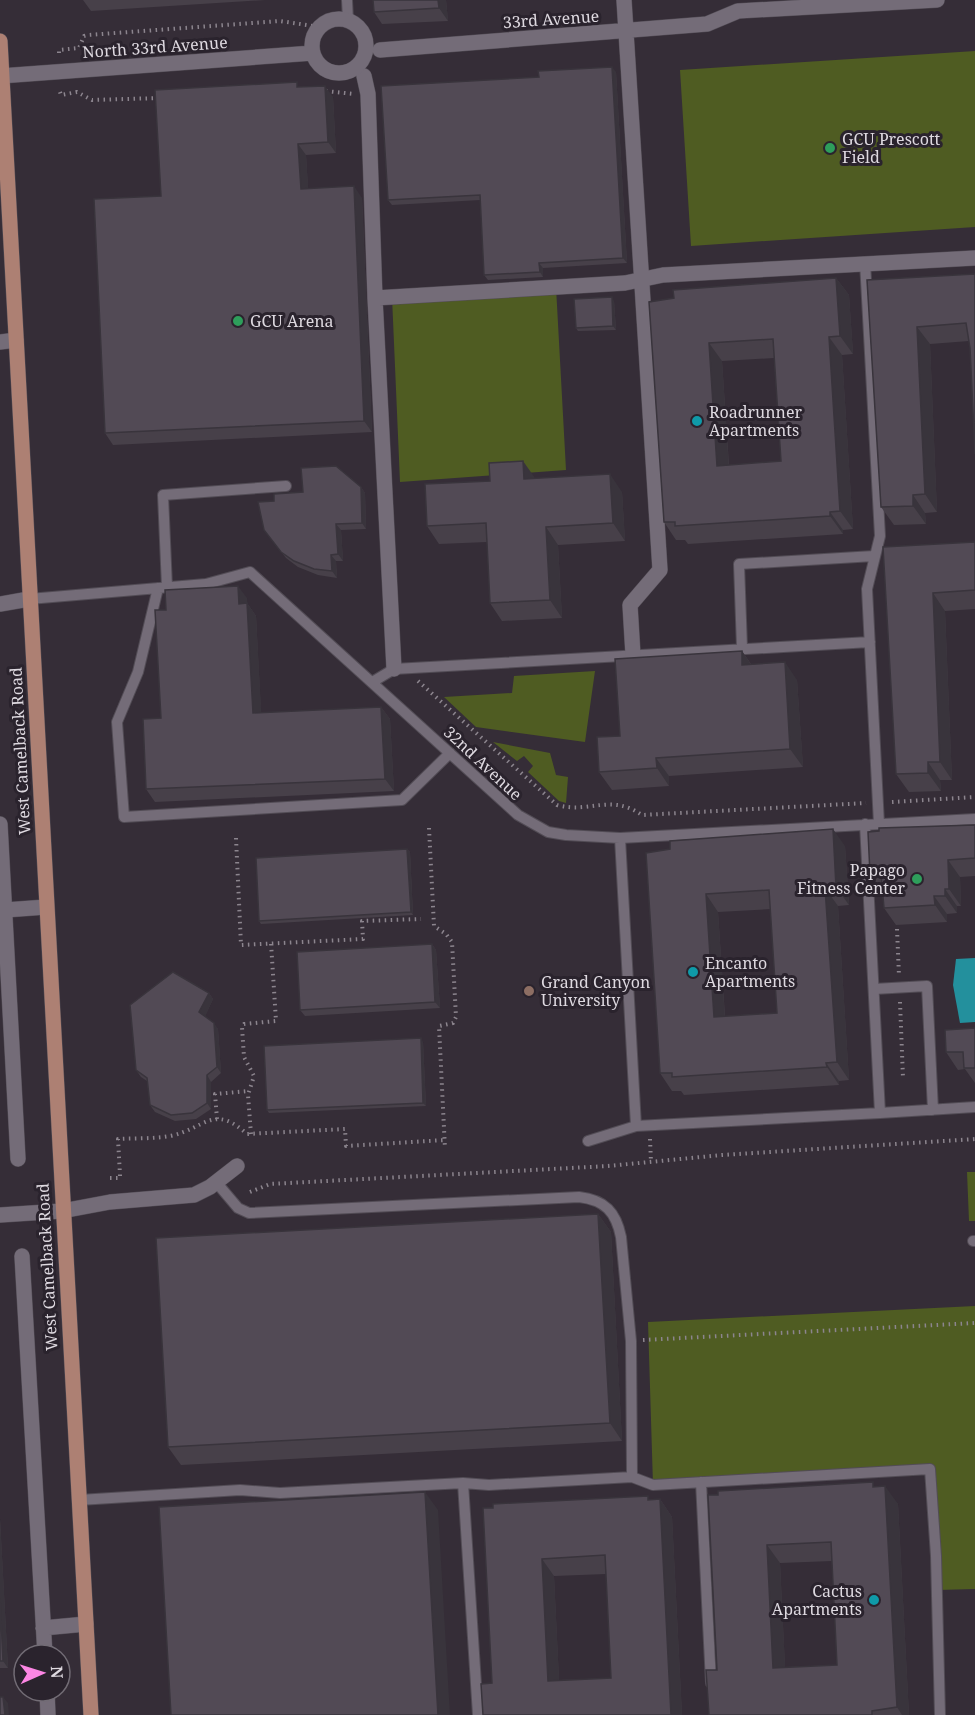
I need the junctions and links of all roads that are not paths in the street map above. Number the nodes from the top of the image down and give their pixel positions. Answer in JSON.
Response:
{"nodes":[{"id":1,"x":347,"y":0,"type":"edge"},
{"id":2,"x":624,"y":0,"type":"edge"},
{"id":3,"x":937,"y":0,"type":"edge"},
{"id":4,"x":348,"y":20,"type":"junction"},
{"id":5,"x":626,"y":32,"type":"junction"},
{"id":6,"x":0,"y":41,"type":"edge"},
{"id":7,"x":380,"y":50,"type":"dead end"},
{"id":8,"x":313,"y":53,"type":"junction"},
{"id":9,"x":1,"y":76,"type":"edge"},
{"id":10,"x":364,"y":76,"type":"dead end"},
{"id":11,"x":975,"y":258,"type":"edge"},
{"id":12,"x":865,"y":262,"type":"junction"},
{"id":13,"x":642,"y":282,"type":"junction"},
{"id":14,"x":375,"y":298,"type":"junction"},
{"id":15,"x":16,"y":340,"type":"junction"},
{"id":16,"x":0,"y":342,"type":"edge"},
{"id":17,"x":286,"y":486,"type":"dead end"},
{"id":18,"x":874,"y":556,"type":"junction"},
{"id":19,"x":163,"y":588,"type":"junction"},
{"id":20,"x":29,"y":599,"type":"junction"},
{"id":21,"x":0,"y":604,"type":"edge"},
{"id":22,"x":870,"y":642,"type":"junction"},
{"id":23,"x":742,"y":648,"type":"junction"},
{"id":24,"x":633,"y":655,"type":"junction"},
{"id":25,"x":399,"y":669,"type":"junction"},
{"id":26,"x":374,"y":681,"type":"junction"},
{"id":27,"x":450,"y":753,"type":"junction"},
{"id":28,"x":975,"y":819,"type":"edge"},
{"id":29,"x":0,"y":824,"type":"edge"},
{"id":30,"x":866,"y":824,"type":"junction"},
{"id":31,"x":879,"y":824,"type":"junction"},
{"id":32,"x":620,"y":838,"type":"junction"},
{"id":33,"x":46,"y":907,"type":"junction"},
{"id":34,"x":4,"y":910,"type":"junction"},
{"id":35,"x":874,"y":989,"type":"junction"},
{"id":36,"x":975,"y":1107,"type":"edge"},
{"id":37,"x":933,"y":1110,"type":"junction"},
{"id":38,"x":880,"y":1113,"type":"junction"},
{"id":39,"x":636,"y":1126,"type":"junction"},
{"id":40,"x":588,"y":1141,"type":"dead end"},
{"id":41,"x":18,"y":1159,"type":"dead end"},
{"id":42,"x":237,"y":1167,"type":"dead end"},
{"id":43,"x":216,"y":1182,"type":"junction"},
{"id":44,"x":62,"y":1211,"type":"junction"},
{"id":45,"x":0,"y":1215,"type":"edge"},
{"id":46,"x":22,"y":1256,"type":"dead end"},
{"id":47,"x":632,"y":1477,"type":"junction"},
{"id":48,"x":701,"y":1482,"type":"junction"},
{"id":49,"x":463,"y":1483,"type":"junction"},
{"id":50,"x":79,"y":1500,"type":"junction"},
{"id":51,"x":86,"y":1624,"type":"junction"},
{"id":52,"x":43,"y":1628,"type":"junction"},
{"id":53,"x":44,"y":1643,"type":"edge"},
{"id":54,"x":711,"y":1692,"type":"edge"},
{"id":55,"x":91,"y":1715,"type":"edge"},
{"id":56,"x":478,"y":1715,"type":"edge"},
{"id":57,"x":940,"y":1715,"type":"edge"}],
"edges":[{"from":1,"to":4,"type":"lane"},
{"from":2,"to":5,"type":"street"},
{"from":3,"to":5,"type":"street","name":"33rd Avenue"},
{"from":4,"to":8,"type":"street"},
{"from":4,"to":8,"type":"street"},
{"from":5,"to":7,"type":"street","name":"33rd Avenue"},
{"from":5,"to":13,"type":"street"},
{"from":6,"to":9,"type":"main road","name":"West Camelback Road"},
{"from":8,"to":9,"type":"street","name":"North 33rd Avenue"},
{"from":9,"to":15,"type":"main road","name":"West Camelback Road"},
{"from":10,"to":14,"type":"street"},
{"from":11,"to":12,"type":"street"},
{"from":12,"to":13,"type":"street"},
{"from":12,"to":18,"type":"lane"},
{"from":13,"to":14,"type":"street"},
{"from":13,"to":24,"type":"street"},
{"from":14,"to":25,"type":"street"},
{"from":15,"to":16,"type":"street"},
{"from":15,"to":20,"type":"main road","name":"West Camelback Road"},
{"from":17,"to":19,"type":"lane"},
{"from":18,"to":22,"type":"lane"},
{"from":18,"to":23,"type":"lane"},
{"from":19,"to":20,"type":"lane","name":"32nd Avenue"},
{"from":19,"to":26,"type":"lane","name":"32nd Avenue"},
{"from":19,"to":27,"type":"lane"},
{"from":20,"to":21,"type":"street"},
{"from":20,"to":33,"type":"main road","name":"West Camelback Road"},
{"from":22,"to":23,"type":"lane"},
{"from":22,"to":31,"type":"lane"},
{"from":23,"to":24,"type":"lane"},
{"from":24,"to":25,"type":"lane"},
{"from":25,"to":26,"type":"lane"},
{"from":26,"to":27,"type":"lane","name":"32nd Avenue"},
{"from":27,"to":32,"type":"lane","name":"32nd Avenue"},
{"from":28,"to":31,"type":"lane","name":"32nd Avenue"},
{"from":29,"to":34,"type":"street","name":"West Camelback Road"},
{"from":30,"to":31,"type":"lane","name":"32nd Avenue"},
{"from":30,"to":32,"type":"lane","name":"32nd Avenue"},
{"from":30,"to":35,"type":"lane"},
{"from":32,"to":39,"type":"lane"},
{"from":33,"to":34,"type":"street"},
{"from":33,"to":44,"type":"main road","name":"West Camelback Road"},
{"from":34,"to":41,"type":"street","name":"West Camelback Road"},
{"from":35,"to":37,"type":"lane"},
{"from":35,"to":38,"type":"lane"},
{"from":36,"to":37,"type":"lane"},
{"from":37,"to":38,"type":"lane"},
{"from":38,"to":39,"type":"lane"},
{"from":39,"to":40,"type":"lane"},
{"from":42,"to":43,"type":"street"},
{"from":43,"to":44,"type":"street"},
{"from":43,"to":47,"type":"lane"},
{"from":44,"to":45,"type":"street"},
{"from":44,"to":50,"type":"main road","name":"West Camelback Road"},
{"from":46,"to":52,"type":"street","name":"West Camelback Road"},
{"from":47,"to":48,"type":"lane"},
{"from":47,"to":49,"type":"lane"},
{"from":48,"to":54,"type":"lane"},
{"from":48,"to":57,"type":"lane"},
{"from":49,"to":50,"type":"lane"},
{"from":49,"to":56,"type":"lane"},
{"from":50,"to":51,"type":"main road","name":"West Camelback Road"},
{"from":51,"to":52,"type":"street"},
{"from":51,"to":55,"type":"main road","name":"West Camelback Road"},
{"from":52,"to":53,"type":"street","name":"West Camelback Road"}]}
